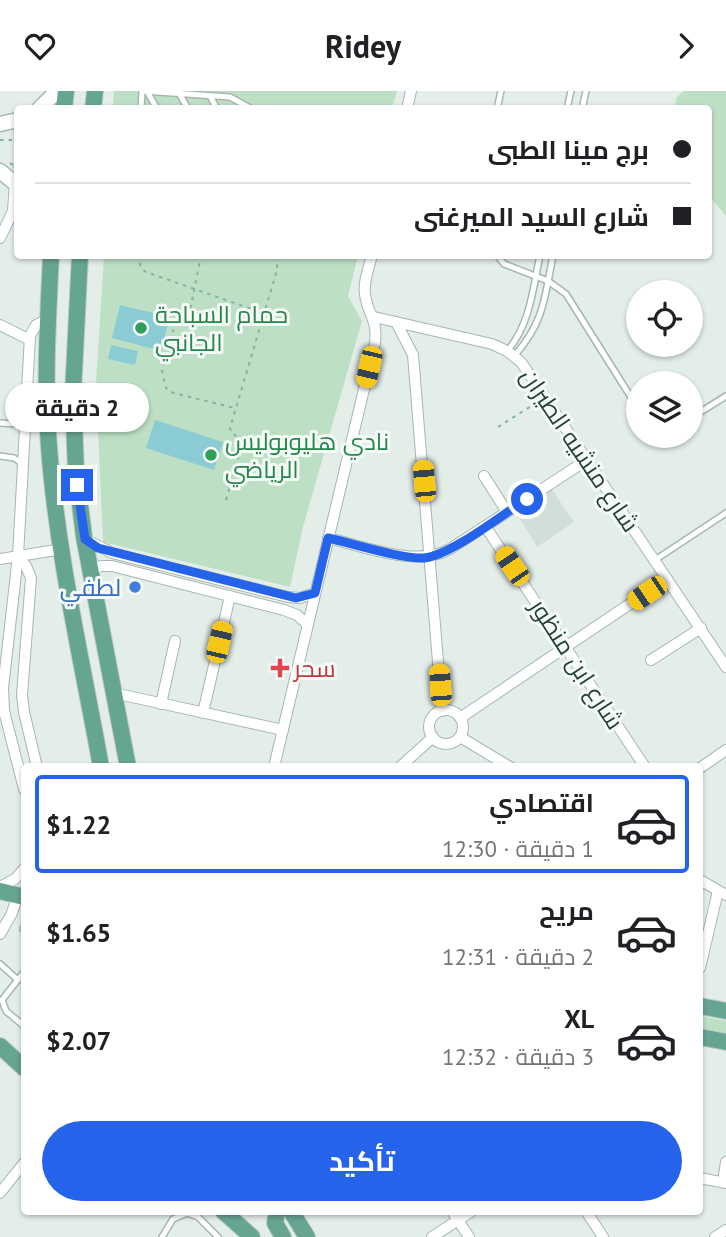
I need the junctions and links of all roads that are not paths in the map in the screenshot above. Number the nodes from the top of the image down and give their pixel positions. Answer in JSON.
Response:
{"nodes":[{"id":1,"x":57,"y":91,"type":"edge"},
{"id":2,"x":144,"y":91,"type":"edge"},
{"id":3,"x":179,"y":93,"type":"junction"},
{"id":4,"x":210,"y":96,"type":"junction"},
{"id":5,"x":42,"y":105,"type":"edge"},
{"id":6,"x":186,"y":105,"type":"edge"},
{"id":7,"x":215,"y":105,"type":"edge"},
{"id":8,"x":245,"y":105,"type":"edge"},
{"id":9,"x":0,"y":171,"type":"edge"},
{"id":10,"x":14,"y":182,"type":"edge"},
{"id":11,"x":12,"y":222,"type":"edge"},
{"id":12,"x":0,"y":238,"type":"edge"},
{"id":13,"x":51,"y":259,"type":"edge"},
{"id":14,"x":80,"y":259,"type":"edge"},
{"id":15,"x":371,"y":259,"type":"edge"},
{"id":16,"x":500,"y":259,"type":"edge"},
{"id":17,"x":539,"y":259,"type":"edge"},
{"id":18,"x":552,"y":259,"type":"edge"},
{"id":19,"x":536,"y":277,"type":"junction"},
{"id":20,"x":548,"y":281,"type":"junction"},
{"id":21,"x":374,"y":317,"type":"junction"},
{"id":22,"x":47,"y":320,"type":"junction"},
{"id":23,"x":396,"y":322,"type":"junction"},
{"id":24,"x":0,"y":325,"type":"edge"},
{"id":25,"x":30,"y":339,"type":"junction"},
{"id":26,"x":511,"y":354,"type":"junction"},
{"id":27,"x":626,"y":389,"type":"edge"},
{"id":28,"x":726,"y":396,"type":"edge"},
{"id":29,"x":703,"y":410,"type":"edge"},
{"id":30,"x":26,"y":419,"type":"junction"},
{"id":31,"x":0,"y":423,"type":"edge"},
{"id":32,"x":0,"y":456,"type":"edge"},
{"id":33,"x":587,"y":460,"type":"junction"},
{"id":34,"x":23,"y":465,"type":"junction"},
{"id":35,"x":484,"y":476,"type":"dead end"},
{"id":36,"x":507,"y":512,"type":"junction"},
{"id":37,"x":726,"y":513,"type":"edge"},
{"id":38,"x":485,"y":526,"type":"junction"},
{"id":39,"x":328,"y":538,"type":"junction"},
{"id":40,"x":85,"y":539,"type":"junction"},
{"id":41,"x":62,"y":549,"type":"junction"},
{"id":42,"x":18,"y":556,"type":"junction"},
{"id":43,"x":430,"y":557,"type":"junction"},
{"id":44,"x":0,"y":559,"type":"edge"},
{"id":45,"x":655,"y":560,"type":"junction"},
{"id":46,"x":91,"y":570,"type":"junction"},
{"id":47,"x":667,"y":579,"type":"junction"},
{"id":48,"x":14,"y":587,"type":"junction"},
{"id":49,"x":31,"y":589,"type":"junction"},
{"id":50,"x":315,"y":593,"type":"junction"},
{"id":51,"x":230,"y":596,"type":"junction"},
{"id":52,"x":307,"y":624,"type":"junction"},
{"id":53,"x":701,"y":628,"type":"junction"},
{"id":54,"x":175,"y":641,"type":"dead end"},
{"id":55,"x":566,"y":647,"type":"junction"},
{"id":56,"x":651,"y":660,"type":"dead end"},
{"id":57,"x":726,"y":667,"type":"edge"},
{"id":58,"x":114,"y":693,"type":"junction"},
{"id":59,"x":1,"y":702,"type":"edge"},
{"id":60,"x":161,"y":703,"type":"junction"},
{"id":61,"x":442,"y":711,"type":"junction"},
{"id":62,"x":203,"y":713,"type":"junction"},
{"id":63,"x":460,"y":718,"type":"junction"},
{"id":64,"x":283,"y":730,"type":"junction"},
{"id":65,"x":433,"y":737,"type":"junction"},
{"id":66,"x":460,"y":737,"type":"junction"},
{"id":67,"x":726,"y":750,"type":"edge"},
{"id":68,"x":36,"y":763,"type":"edge"},
{"id":69,"x":100,"y":763,"type":"edge"},
{"id":70,"x":127,"y":763,"type":"edge"},
{"id":71,"x":278,"y":763,"type":"edge"},
{"id":72,"x":404,"y":763,"type":"edge"},
{"id":73,"x":503,"y":763,"type":"edge"},
{"id":74,"x":642,"y":763,"type":"edge"},
{"id":75,"x":703,"y":766,"type":"edge"},
{"id":76,"x":21,"y":778,"type":"edge"},
{"id":77,"x":21,"y":872,"type":"edge"},
{"id":78,"x":703,"y":882,"type":"edge"},
{"id":79,"x":12,"y":892,"type":"edge"},
{"id":80,"x":722,"y":893,"type":"edge"},
{"id":81,"x":705,"y":926,"type":"edge"},
{"id":82,"x":0,"y":934,"type":"edge"},
{"id":83,"x":0,"y":964,"type":"edge"},
{"id":84,"x":21,"y":976,"type":"edge"},
{"id":85,"x":18,"y":979,"type":"junction"},
{"id":86,"x":703,"y":1007,"type":"edge"},
{"id":87,"x":726,"y":1011,"type":"edge"},
{"id":88,"x":21,"y":1024,"type":"edge"},
{"id":89,"x":703,"y":1038,"type":"edge"},
{"id":90,"x":726,"y":1042,"type":"edge"},
{"id":91,"x":1,"y":1047,"type":"edge"},
{"id":92,"x":21,"y":1057,"type":"edge"},
{"id":93,"x":21,"y":1064,"type":"edge"},
{"id":94,"x":726,"y":1162,"type":"edge"},
{"id":95,"x":21,"y":1167,"type":"edge"},
{"id":96,"x":703,"y":1179,"type":"edge"},
{"id":97,"x":724,"y":1183,"type":"edge"},
{"id":98,"x":1,"y":1190,"type":"edge"},
{"id":99,"x":182,"y":1215,"type":"edge"},
{"id":100,"x":192,"y":1215,"type":"edge"},
{"id":101,"x":227,"y":1215,"type":"edge"},
{"id":102,"x":276,"y":1215,"type":"edge"},
{"id":103,"x":293,"y":1215,"type":"edge"},
{"id":104,"x":589,"y":1215,"type":"edge"},
{"id":105,"x":455,"y":1216,"type":"edge"},
{"id":106,"x":726,"y":1230,"type":"edge"},
{"id":107,"x":162,"y":1237,"type":"edge"},
{"id":108,"x":218,"y":1237,"type":"edge"},
{"id":109,"x":252,"y":1237,"type":"edge"},
{"id":110,"x":283,"y":1237,"type":"edge"},
{"id":111,"x":307,"y":1237,"type":"edge"},
{"id":112,"x":432,"y":1237,"type":"edge"},
{"id":113,"x":469,"y":1237,"type":"edge"},
{"id":114,"x":603,"y":1237,"type":"edge"},
{"id":115,"x":715,"y":1237,"type":"edge"}],
"edges":[{"from":1,"to":5,"type":"main road"},
{"from":2,"to":3,"type":"lane"},
{"from":3,"to":4,"type":"lane"},
{"from":3,"to":6,"type":"lane"},
{"from":4,"to":7,"type":"lane"},
{"from":4,"to":8,"type":"lane"},
{"from":9,"to":10,"type":"main road"},
{"from":11,"to":12,"type":"street"},
{"from":13,"to":22,"type":"main road"},
{"from":14,"to":40,"type":"main road"},
{"from":15,"to":21,"type":"street"},
{"from":16,"to":19,"type":"lane"},
{"from":17,"to":19,"type":"lane"},
{"from":18,"to":20,"type":"lane"},
{"from":19,"to":20,"type":"lane"},
{"from":19,"to":26,"type":"lane"},
{"from":20,"to":26,"type":"lane"},
{"from":20,"to":27,"type":"lane"},
{"from":21,"to":23,"type":"street","name":"شارع منشيه الطيران"},
{"from":21,"to":39,"type":"street"},
{"from":22,"to":25,"type":"street"},
{"from":22,"to":41,"type":"main road"},
{"from":23,"to":26,"type":"street","name":"شارع منشيه الطيران"},
{"from":23,"to":43,"type":"street"},
{"from":24,"to":25,"type":"street"},
{"from":25,"to":30,"type":"street"},
{"from":26,"to":33,"type":"street","name":"شارع منشيه الطيران"},
{"from":28,"to":29,"type":"lane"},
{"from":30,"to":31,"type":"lane"},
{"from":30,"to":34,"type":"street"},
{"from":32,"to":34,"type":"lane"},
{"from":33,"to":36,"type":"street"},
{"from":33,"to":45,"type":"street","name":"شارع منشيه الطيران"},
{"from":34,"to":42,"type":"street"},
{"from":35,"to":36,"type":"street"},
{"from":36,"to":38,"type":"street"},
{"from":37,"to":45,"type":"lane"},
{"from":38,"to":43,"type":"street"},
{"from":38,"to":55,"type":"street","name":"شارع ابن منظور"},
{"from":39,"to":43,"type":"street"},
{"from":39,"to":50,"type":"street"},
{"from":40,"to":46,"type":"main road"},
{"from":40,"to":50,"type":"street"},
{"from":41,"to":42,"type":"street"},
{"from":41,"to":69,"type":"main road"},
{"from":42,"to":44,"type":"street"},
{"from":42,"to":48,"type":"street"},
{"from":42,"to":49,"type":"street"},
{"from":43,"to":61,"type":"street"},
{"from":45,"to":47,"type":"street","name":"شارع منشيه الطيران"},
{"from":46,"to":51,"type":"street"},
{"from":46,"to":58,"type":"main road"},
{"from":47,"to":53,"type":"street","name":"شارع منشيه الطيران"},
{"from":47,"to":55,"type":"street"},
{"from":48,"to":49,"type":"street"},
{"from":48,"to":59,"type":"street"},
{"from":49,"to":68,"type":"street"},
{"from":50,"to":52,"type":"street"},
{"from":51,"to":52,"type":"street"},
{"from":51,"to":62,"type":"street"},
{"from":52,"to":64,"type":"street"},
{"from":53,"to":56,"type":"street"},
{"from":53,"to":57,"type":"street","name":"شارع منشيه الطيران"},
{"from":54,"to":60,"type":"street"},
{"from":55,"to":63,"type":"street"},
{"from":55,"to":74,"type":"street","name":"شارع ابن منظور"},
{"from":58,"to":60,"type":"street"},
{"from":58,"to":70,"type":"main road"},
{"from":59,"to":76,"type":"street"},
{"from":60,"to":62,"type":"street"},
{"from":61,"to":63,"type":"street"},
{"from":61,"to":65,"type":"street"},
{"from":62,"to":64,"type":"street"},
{"from":63,"to":66,"type":"street"},
{"from":64,"to":71,"type":"street"},
{"from":65,"to":66,"type":"street"},
{"from":65,"to":72,"type":"street"},
{"from":66,"to":73,"type":"street"},
{"from":67,"to":75,"type":"street"},
{"from":77,"to":79,"type":"street"},
{"from":78,"to":80,"type":"street"},
{"from":79,"to":82,"type":"street"},
{"from":80,"to":81,"type":"street"},
{"from":83,"to":85,"type":"lane"},
{"from":84,"to":85,"type":"lane"},
{"from":85,"to":88,"type":"lane"},
{"from":86,"to":87,"type":"main road"},
{"from":89,"to":90,"type":"main road"},
{"from":91,"to":92,"type":"main road"},
{"from":91,"to":93,"type":"main road"},
{"from":94,"to":97,"type":"street"},
{"from":95,"to":98,"type":"street"},
{"from":96,"to":97,"type":"street"},
{"from":99,"to":107,"type":"lane"},
{"from":100,"to":108,"type":"lane"},
{"from":101,"to":109,"type":"main road"},
{"from":102,"to":110,"type":"main road"},
{"from":103,"to":111,"type":"main road"},
{"from":104,"to":114,"type":"street"},
{"from":105,"to":112,"type":"street"},
{"from":105,"to":113,"type":"street"},
{"from":106,"to":115,"type":"street"}]}
